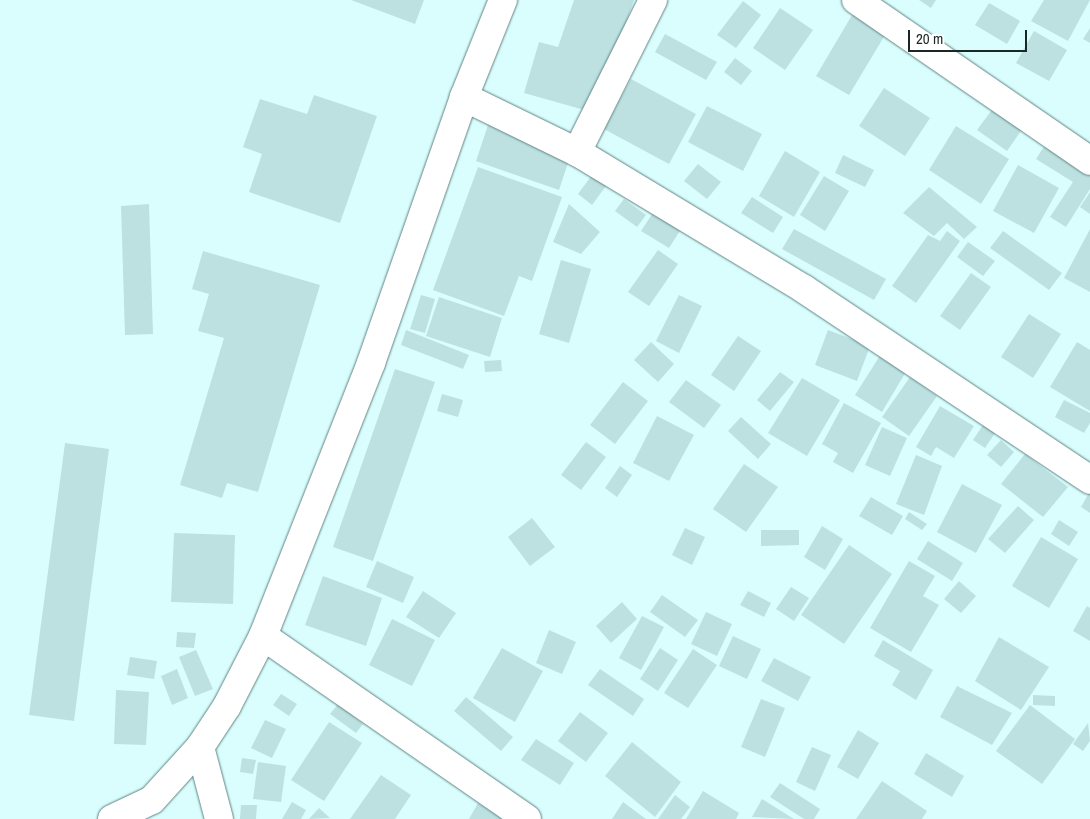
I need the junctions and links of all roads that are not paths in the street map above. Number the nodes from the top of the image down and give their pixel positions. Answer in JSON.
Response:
{"nodes":[{"id":1,"x":503,"y":0,"type":"edge"},
{"id":2,"x":653,"y":0,"type":"edge"},
{"id":3,"x":856,"y":0,"type":"edge"},
{"id":4,"x":464,"y":97,"type":"junction"},
{"id":5,"x":577,"y":152,"type":"junction"},
{"id":6,"x":1090,"y":162,"type":"edge"},
{"id":7,"x":1090,"y":480,"type":"edge"},
{"id":8,"x":263,"y":636,"type":"junction"},
{"id":9,"x":200,"y":747,"type":"junction"},
{"id":10,"x":112,"y":819,"type":"edge"},
{"id":11,"x":218,"y":819,"type":"edge"},
{"id":12,"x":527,"y":819,"type":"edge"}],
"edges":[{"from":1,"to":4,"type":"street"},
{"from":2,"to":5,"type":"street"},
{"from":3,"to":6,"type":"street"},
{"from":4,"to":5,"type":"street"},
{"from":4,"to":8,"type":"street"},
{"from":5,"to":7,"type":"street"},
{"from":8,"to":9,"type":"street"},
{"from":8,"to":12,"type":"street"},
{"from":9,"to":10,"type":"street"},
{"from":9,"to":11,"type":"street"}]}
